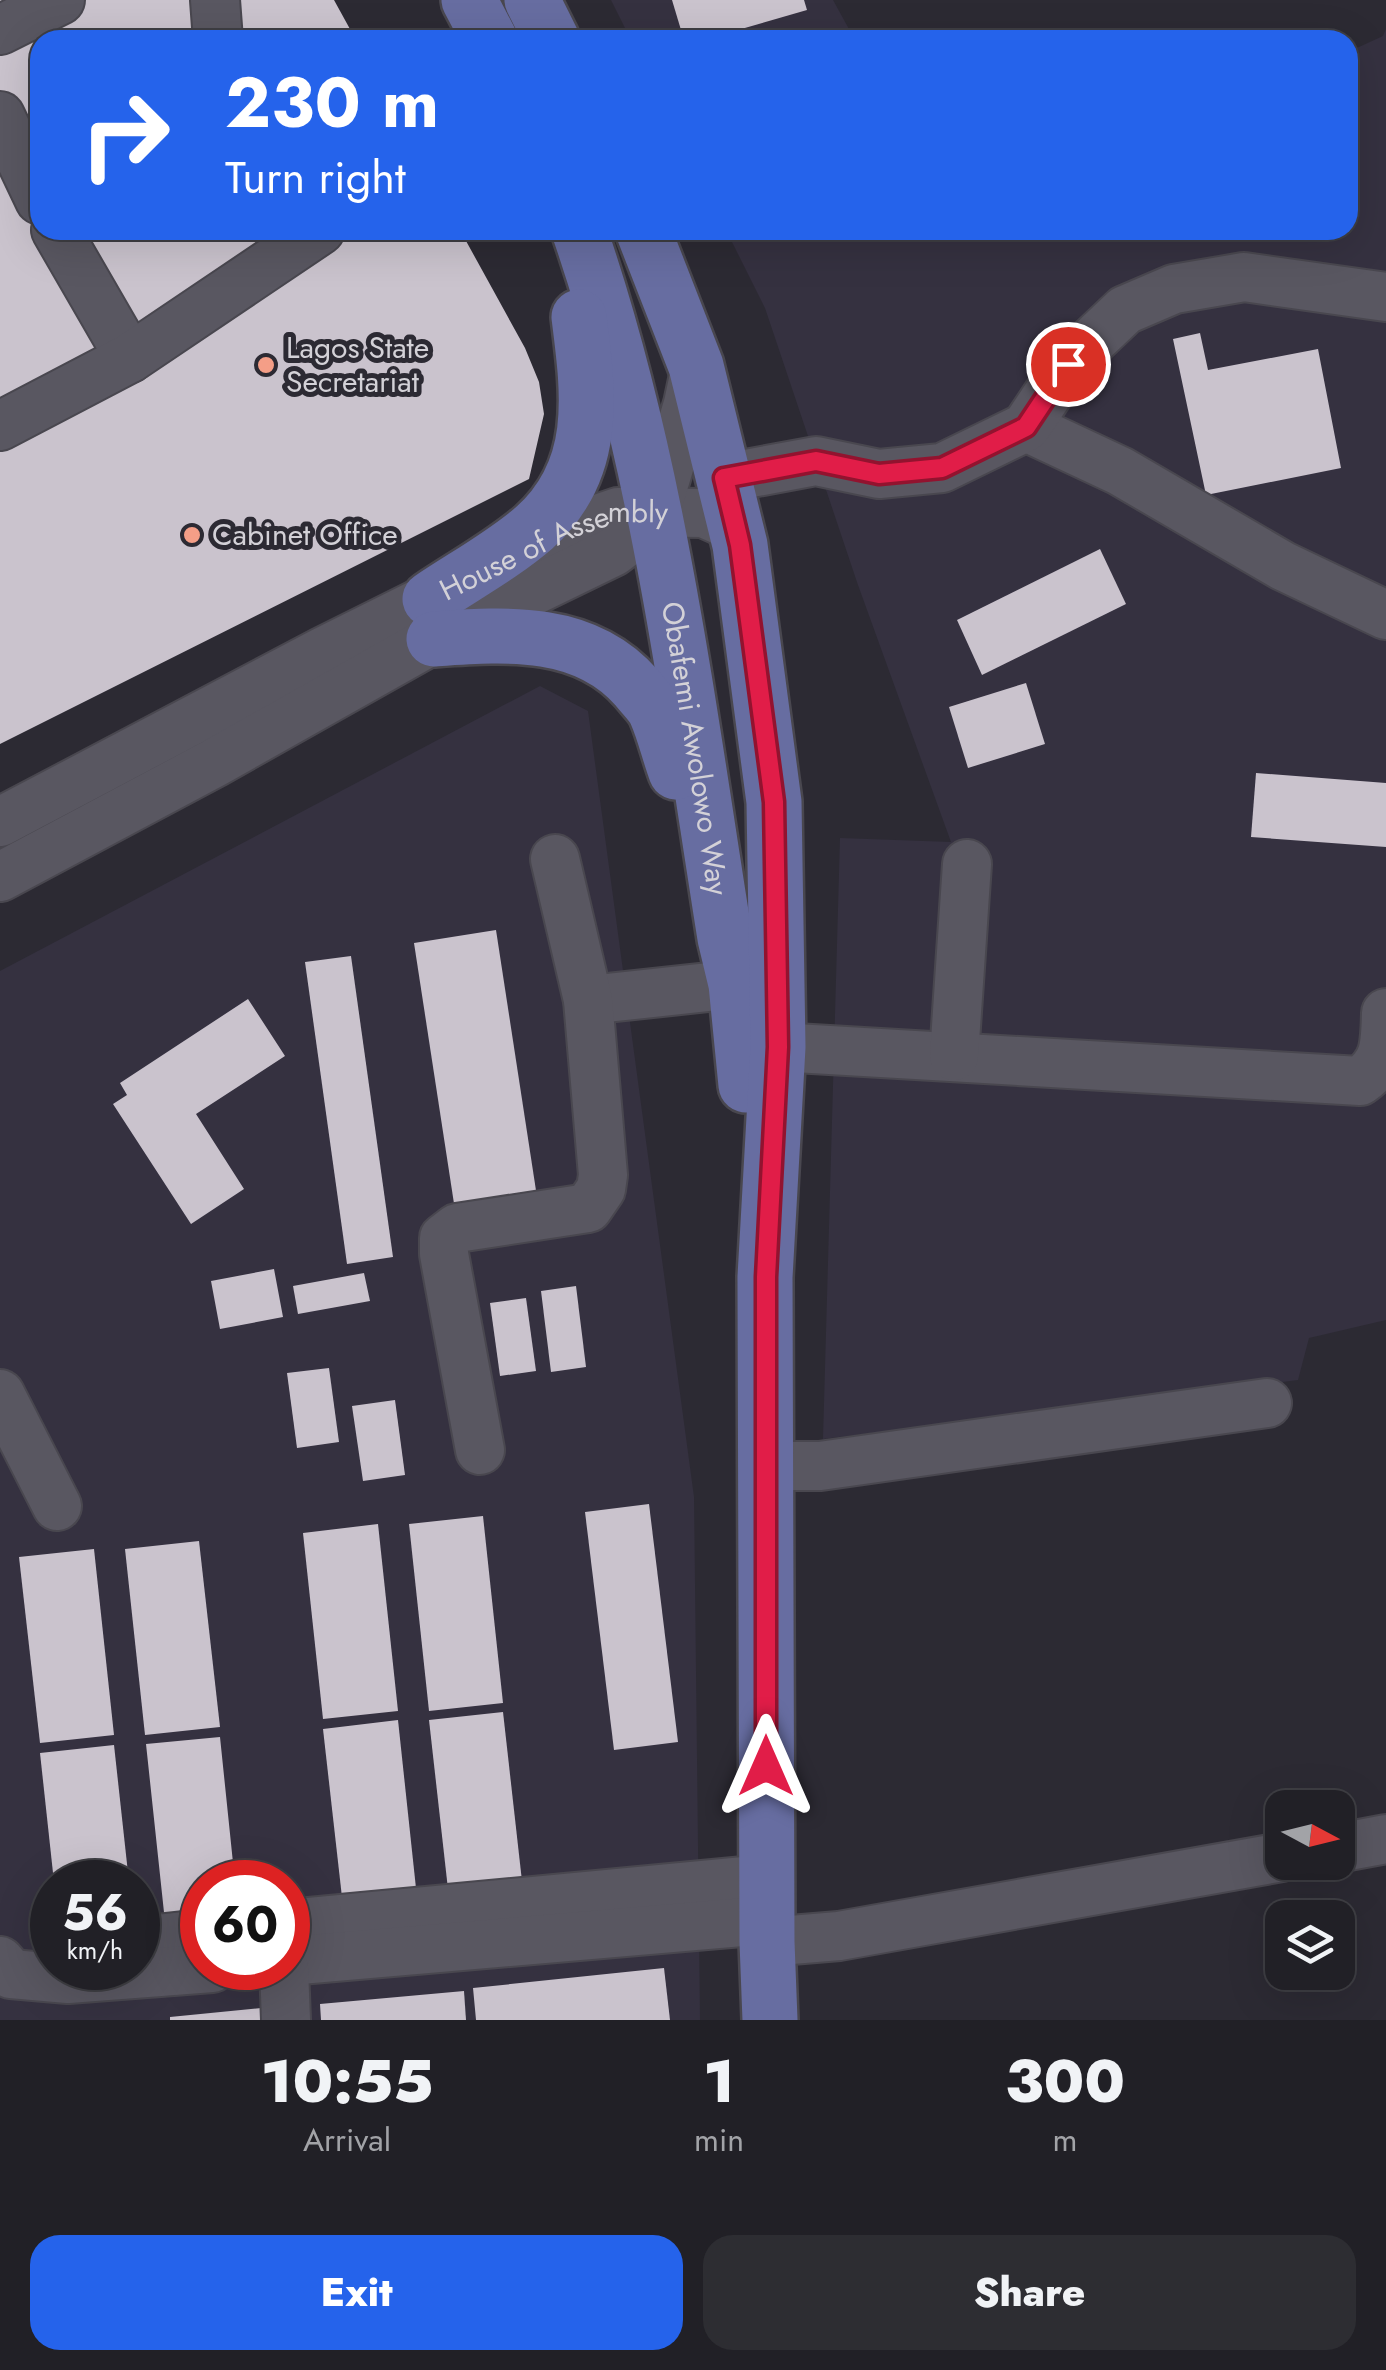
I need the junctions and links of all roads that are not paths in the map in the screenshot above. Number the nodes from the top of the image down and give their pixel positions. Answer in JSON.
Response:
{"nodes":[{"id":1,"x":60,"y":0,"type":"edge"},
{"id":2,"x":216,"y":0,"type":"edge"},
{"id":3,"x":469,"y":0,"type":"edge"},
{"id":4,"x":532,"y":0,"type":"edge"},
{"id":5,"x":0,"y":30,"type":"edge"},
{"id":6,"x":218,"y":30,"type":"edge"},
{"id":7,"x":485,"y":30,"type":"edge"},
{"id":8,"x":547,"y":30,"type":"edge"},
{"id":9,"x":0,"y":116,"type":"edge"},
{"id":10,"x":30,"y":165,"type":"edge"},
{"id":11,"x":76,"y":240,"type":"edge"},
{"id":12,"x":305,"y":240,"type":"edge"},
{"id":13,"x":569,"y":240,"type":"edge"},
{"id":14,"x":581,"y":240,"type":"edge"},
{"id":15,"x":648,"y":240,"type":"edge"},
{"id":16,"x":1386,"y":297,"type":"edge"},
{"id":17,"x":130,"y":358,"type":"junction"},
{"id":18,"x":696,"y":366,"type":"junction"},
{"id":19,"x":0,"y":426,"type":"edge"},
{"id":20,"x":1026,"y":427,"type":"junction"},
{"id":21,"x":729,"y":502,"type":"junction"},
{"id":22,"x":655,"y":514,"type":"junction"},
{"id":23,"x":1386,"y":614,"type":"edge"},
{"id":24,"x":432,"y":619,"type":"junction"},
{"id":25,"x":0,"y":822,"type":"edge"},
{"id":26,"x":555,"y":859,"type":"dead end"},
{"id":27,"x":967,"y":864,"type":"dead end"},
{"id":28,"x":0,"y":877,"type":"edge"},
{"id":29,"x":731,"y":961,"type":"junction"},
{"id":30,"x":588,"y":1000,"type":"junction"},
{"id":31,"x":1386,"y":1013,"type":"edge"},
{"id":32,"x":778,"y":1047,"type":"junction"},
{"id":33,"x":954,"y":1056,"type":"junction"},
{"id":34,"x":766,"y":1277,"type":"junction"},
{"id":35,"x":0,"y":1394,"type":"edge"},
{"id":36,"x":1267,"y":1403,"type":"dead end"},
{"id":37,"x":480,"y":1450,"type":"dead end"},
{"id":38,"x":766,"y":1466,"type":"junction"},
{"id":39,"x":58,"y":1506,"type":"dead end"},
{"id":40,"x":1386,"y":1839,"type":"edge"},
{"id":41,"x":1355,"y":1845,"type":"edge"},
{"id":42,"x":1265,"y":1861,"type":"edge"},
{"id":43,"x":767,"y":1914,"type":"junction"},
{"id":44,"x":555,"y":1920,"type":"junction"},
{"id":45,"x":310,"y":1924,"type":"edge"},
{"id":46,"x":310,"y":1958,"type":"edge"},
{"id":47,"x":21,"y":1963,"type":"edge"},
{"id":48,"x":180,"y":1971,"type":"edge"},
{"id":49,"x":285,"y":1990,"type":"edge"},
{"id":50,"x":286,"y":2020,"type":"edge"},
{"id":51,"x":770,"y":2020,"type":"edge"}],
"edges":[{"from":1,"to":5,"type":"street"},
{"from":2,"to":6,"type":"street"},
{"from":3,"to":7,"type":"main road"},
{"from":4,"to":8,"type":"main road"},
{"from":9,"to":10,"type":"street"},
{"from":11,"to":17,"type":"street"},
{"from":12,"to":17,"type":"street"},
{"from":13,"to":24,"type":"main road"},
{"from":14,"to":22,"type":"main road","name":"Obafemi Awolowo Way"},
{"from":15,"to":18,"type":"main road","name":"Obafemi Awolowo Way"},
{"from":16,"to":20,"type":"street"},
{"from":17,"to":19,"type":"street"},
{"from":18,"to":21,"type":"main road","name":"Obafemi Awolowo Way"},
{"from":18,"to":22,"type":"street"},
{"from":20,"to":21,"type":"street"},
{"from":20,"to":23,"type":"street"},
{"from":21,"to":22,"type":"street"},
{"from":21,"to":32,"type":"main road","name":"Obafemi Awolowo Way"},
{"from":22,"to":24,"type":"street","name":"House of Assembly"},
{"from":22,"to":29,"type":"main road","name":"Obafemi Awolowo Way"},
{"from":24,"to":25,"type":"street","name":"House of Assembly"},
{"from":24,"to":28,"type":"street","name":"House of Assembly"},
{"from":24,"to":29,"type":"main road"},
{"from":26,"to":30,"type":"street"},
{"from":27,"to":33,"type":"street"},
{"from":29,"to":30,"type":"street"},
{"from":29,"to":34,"type":"main road","name":"Obafemi Awolowo Way"},
{"from":30,"to":37,"type":"street"},
{"from":31,"to":33,"type":"street"},
{"from":32,"to":33,"type":"street"},
{"from":32,"to":34,"type":"main road","name":"Obafemi Awolowo Way"},
{"from":34,"to":38,"type":"main road","name":"Obafemi Awolowo Way"},
{"from":35,"to":39,"type":"street"},
{"from":36,"to":38,"type":"street"},
{"from":38,"to":43,"type":"main road","name":"Obafemi Awolowo Way"},
{"from":40,"to":41,"type":"street"},
{"from":42,"to":43,"type":"street"},
{"from":43,"to":44,"type":"street"},
{"from":43,"to":51,"type":"main road","name":"Obafemi Awolowo Way"},
{"from":44,"to":45,"type":"street"},
{"from":44,"to":46,"type":"street"},
{"from":47,"to":48,"type":"street"},
{"from":49,"to":50,"type":"street"}]}
